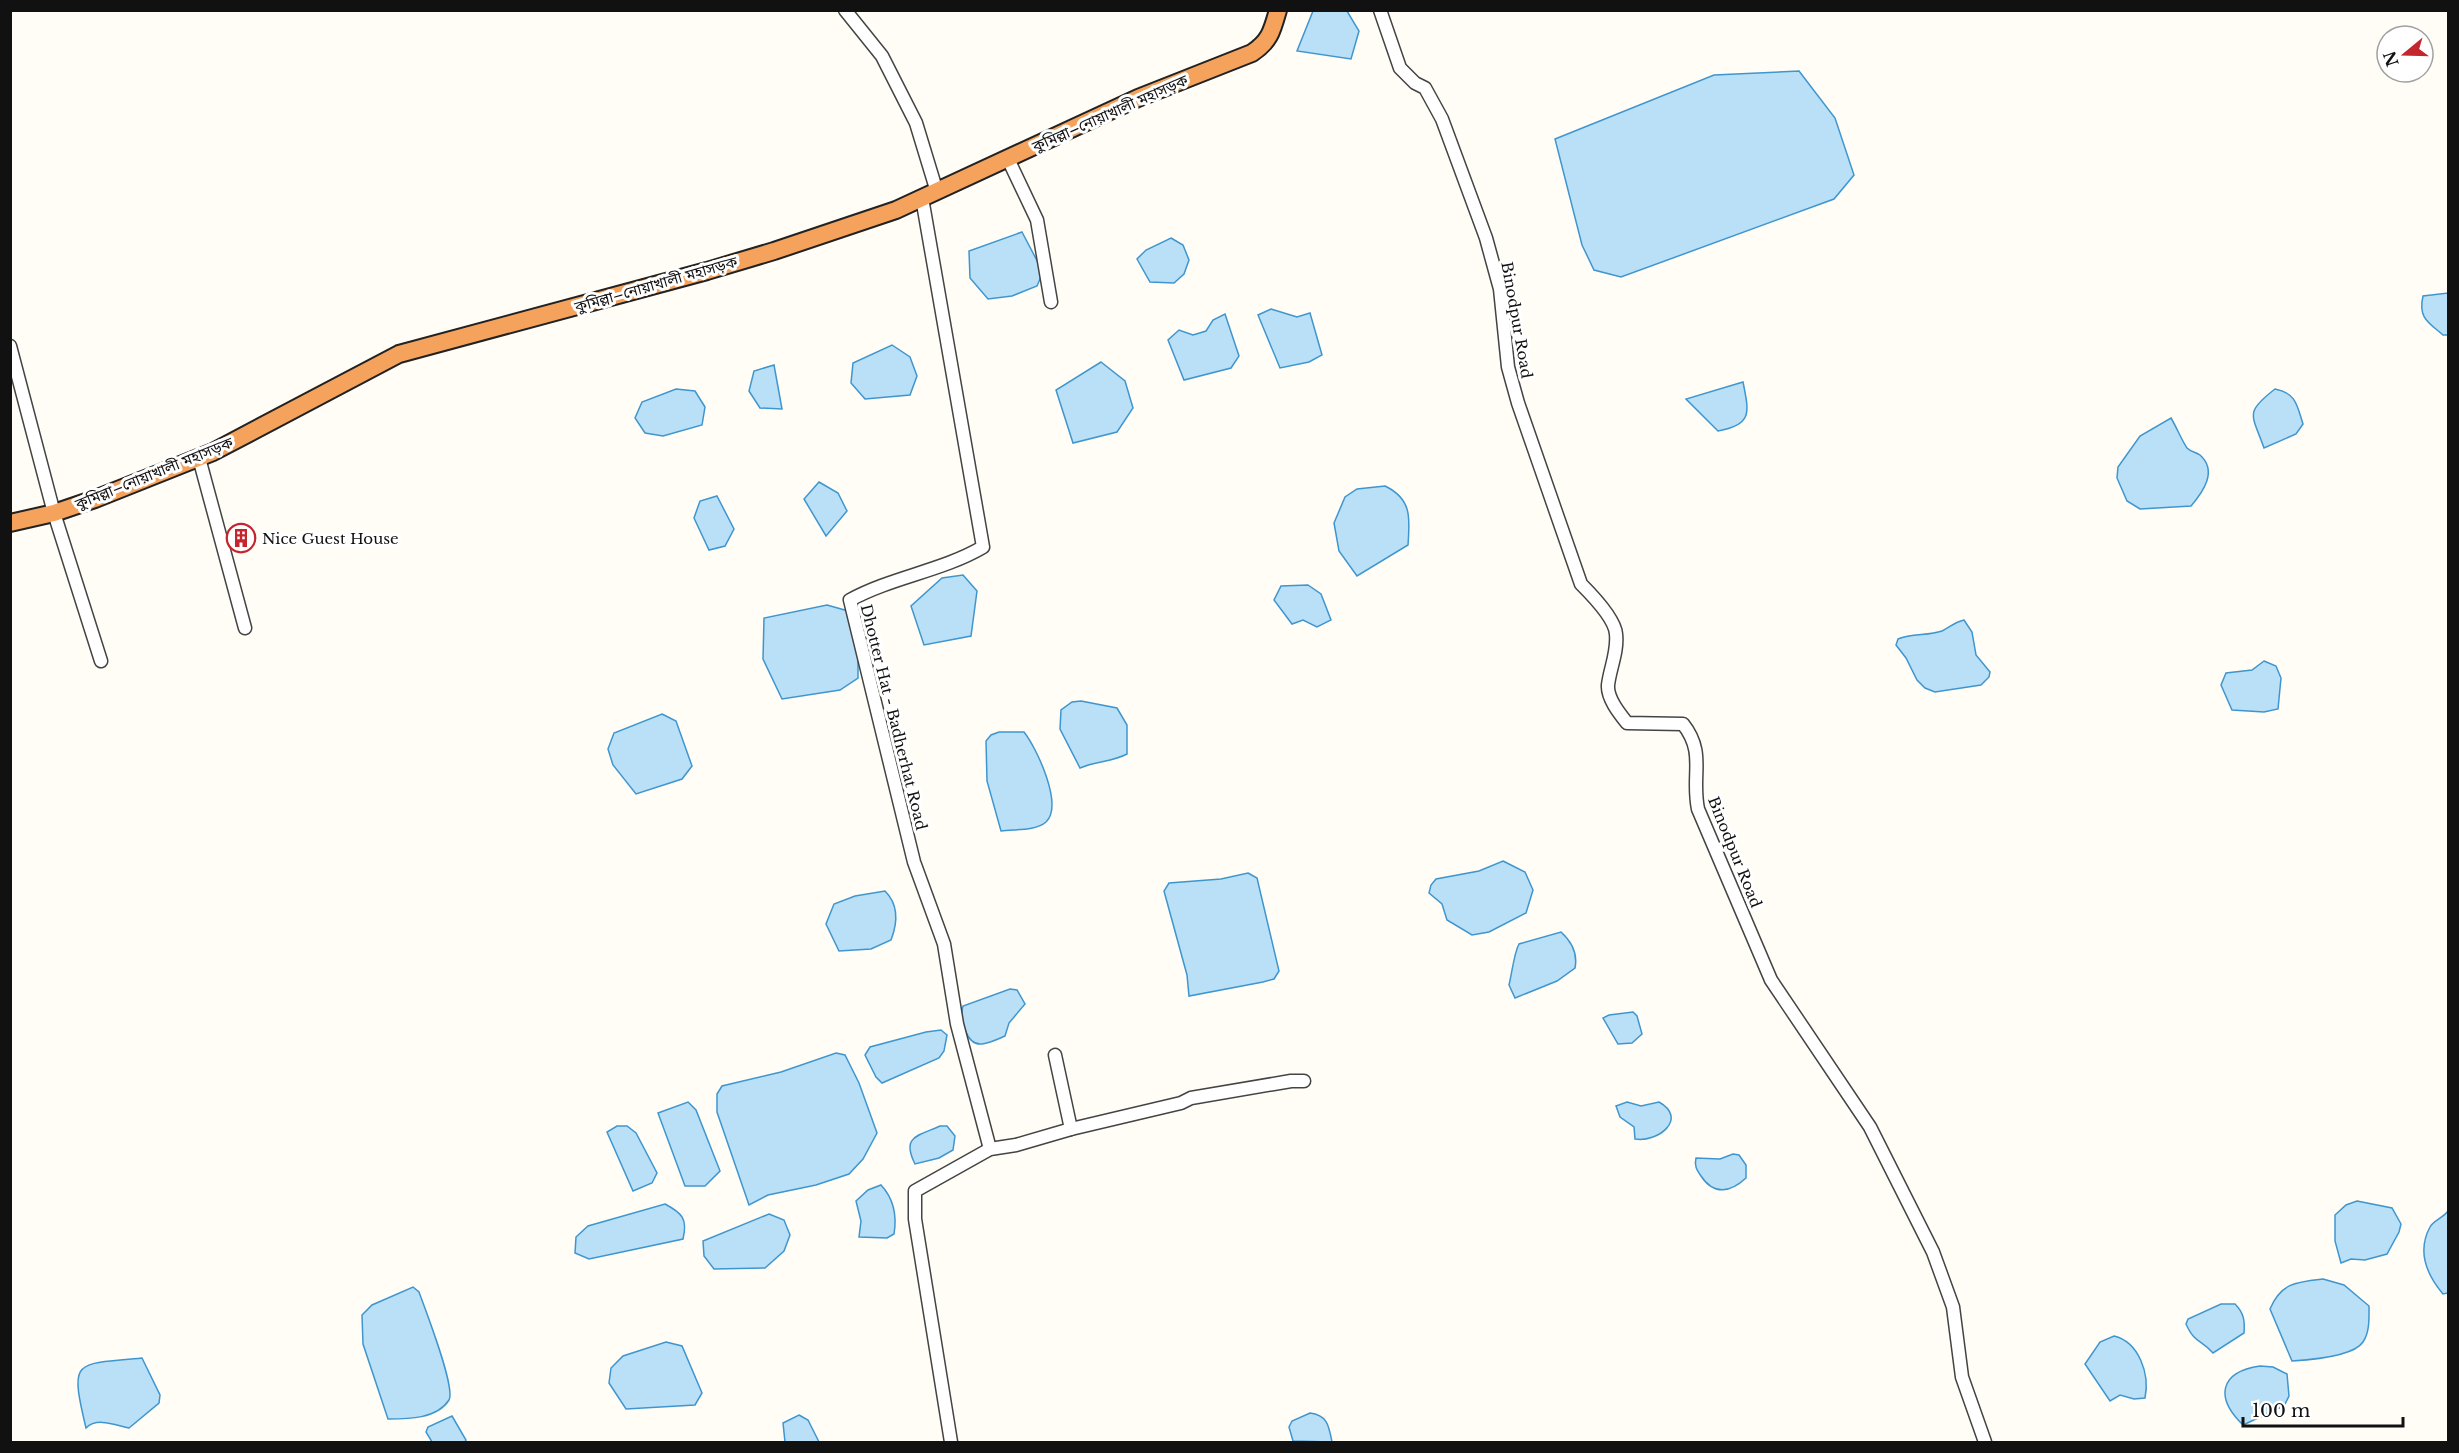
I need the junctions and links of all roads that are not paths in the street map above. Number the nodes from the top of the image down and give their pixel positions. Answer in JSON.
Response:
{"nodes":[{"id":1,"x":845,"y":10,"type":"edge"},
{"id":2,"x":1278,"y":10,"type":"edge"},
{"id":3,"x":1380,"y":10,"type":"edge"},
{"id":4,"x":1008,"y":159,"type":"junction"},
{"id":5,"x":930,"y":195,"type":"junction"},
{"id":6,"x":1051,"y":302,"type":"dead end"},
{"id":7,"x":10,"y":346,"type":"edge"},
{"id":8,"x":199,"y":458,"type":"junction"},
{"id":9,"x":54,"y":513,"type":"junction"},
{"id":10,"x":10,"y":523,"type":"edge"},
{"id":11,"x":245,"y":628,"type":"dead end"},
{"id":12,"x":101,"y":661,"type":"dead end"},
{"id":13,"x":1055,"y":1055,"type":"dead end"},
{"id":14,"x":1304,"y":1081,"type":"dead end"},
{"id":15,"x":1071,"y":1129,"type":"junction"},
{"id":16,"x":990,"y":1149,"type":"junction"},
{"id":17,"x":951,"y":1443,"type":"edge"},
{"id":18,"x":1985,"y":1443,"type":"edge"}],
"edges":[{"from":1,"to":5,"type":"street"},
{"from":2,"to":4,"type":"highway","name":"কুমিল্লা–নোয়াখালী মহাসড়ক"},
{"from":3,"to":18,"type":"street","name":"Binodpur Road"},
{"from":4,"to":5,"type":"highway","name":"কুমিল্লা–নোয়াখালী মহাসড়ক"},
{"from":4,"to":6,"type":"street"},
{"from":5,"to":8,"type":"highway","name":"কুমিল্লা–নোয়াখালী মহাসড়ক"},
{"from":5,"to":16,"type":"street","name":"Dhotter Hat - Badherhat Road"},
{"from":7,"to":9,"type":"street"},
{"from":8,"to":9,"type":"highway","name":"কুমিল্লা–নোয়াখালী মহাসড়ক"},
{"from":8,"to":11,"type":"street"},
{"from":9,"to":10,"type":"highway","name":"কুমিল্লা–নোয়াখালী মহাসড়ক"},
{"from":9,"to":12,"type":"street"},
{"from":13,"to":15,"type":"street"},
{"from":14,"to":15,"type":"street"},
{"from":15,"to":16,"type":"street"},
{"from":16,"to":17,"type":"street"}]}
